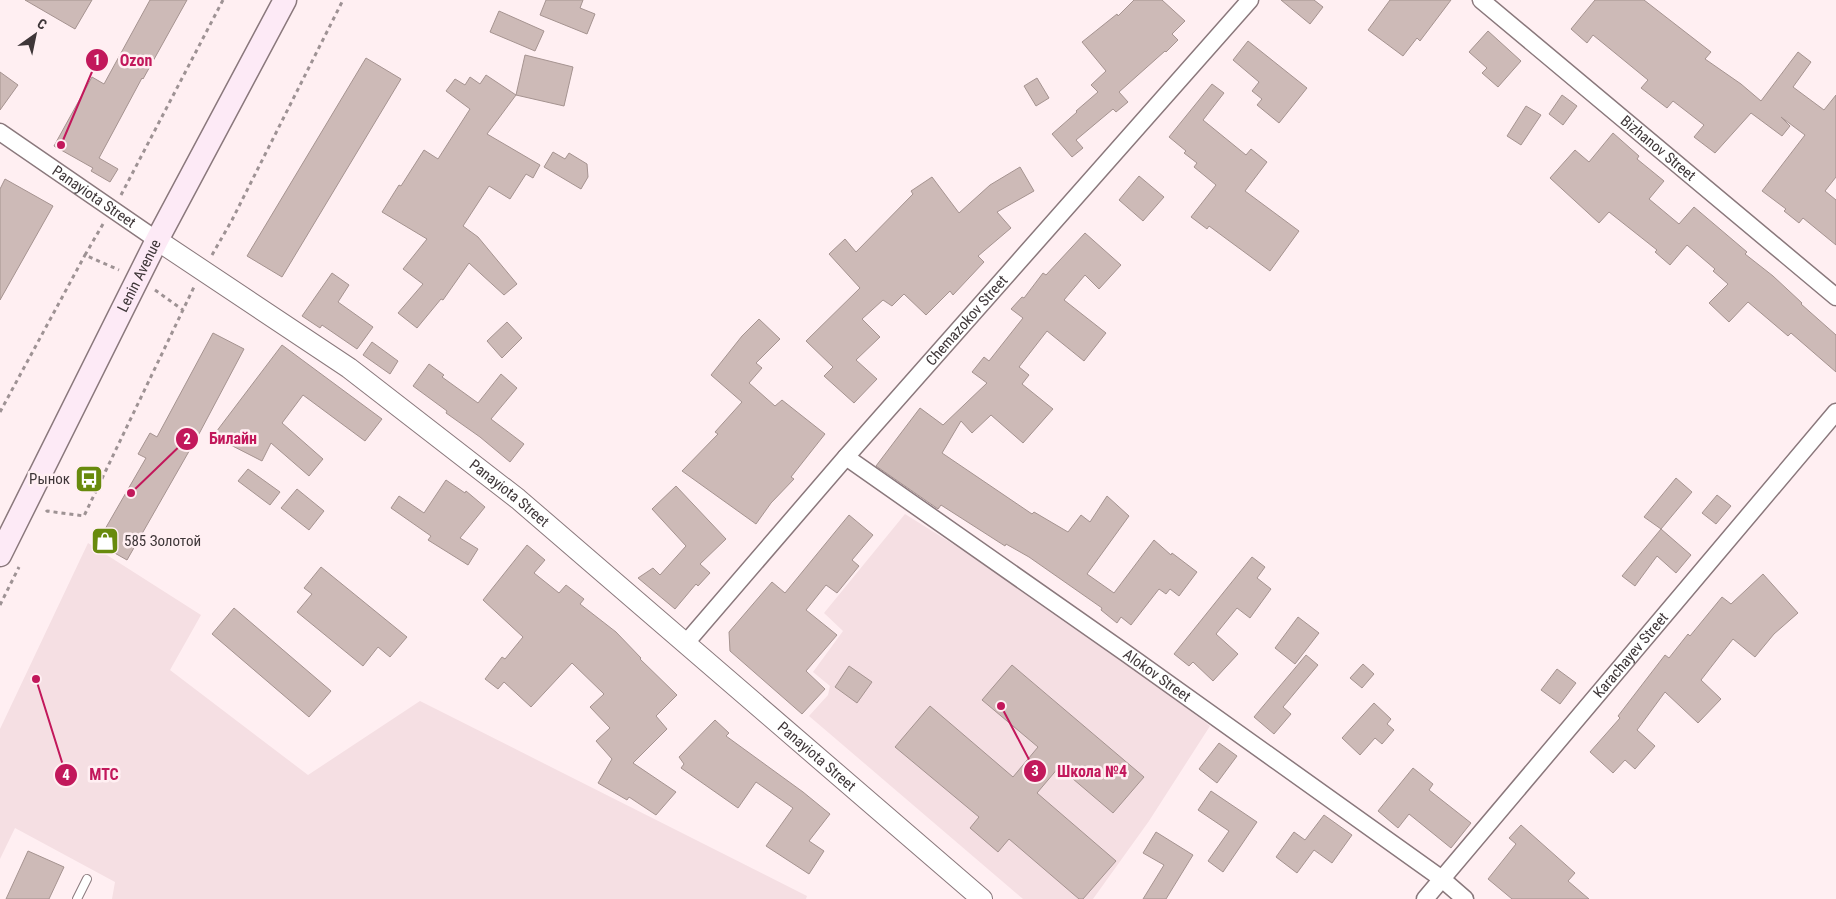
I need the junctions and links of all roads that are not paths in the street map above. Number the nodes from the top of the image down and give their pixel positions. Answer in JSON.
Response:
{"nodes":[{"id":1,"x":285,"y":0,"type":"edge"},
{"id":2,"x":1250,"y":0,"type":"edge"},
{"id":3,"x":1481,"y":0,"type":"edge"},
{"id":4,"x":0,"y":132,"type":"edge"},
{"id":5,"x":157,"y":240,"type":"junction"},
{"id":6,"x":1836,"y":297,"type":"edge"},
{"id":7,"x":1836,"y":412,"type":"edge"},
{"id":8,"x":846,"y":456,"type":"junction"},
{"id":9,"x":0,"y":554,"type":"edge"},
{"id":10,"x":685,"y":644,"type":"junction"},
{"id":11,"x":87,"y":879,"type":"dead end"},
{"id":12,"x":1442,"y":879,"type":"junction"},
{"id":13,"x":77,"y":899,"type":"edge"},
{"id":14,"x":982,"y":899,"type":"edge"},
{"id":15,"x":1425,"y":899,"type":"edge"},
{"id":16,"x":1465,"y":899,"type":"edge"}],
"edges":[{"from":1,"to":5,"type":"main road","name":"Lenin Avenue"},
{"from":2,"to":8,"type":"street","name":"Chemazokov Street"},
{"from":3,"to":6,"type":"street","name":"Bizhanov Street"},
{"from":4,"to":5,"type":"street","name":"Panayiota Street"},
{"from":5,"to":9,"type":"main road","name":"Lenin Avenue"},
{"from":5,"to":10,"type":"street","name":"Panayiota Street"},
{"from":7,"to":12,"type":"street","name":"Karachayev Street"},
{"from":8,"to":10,"type":"street","name":"Chemazokov Street"},
{"from":8,"to":12,"type":"street","name":"Alokov Street"},
{"from":10,"to":14,"type":"street","name":"Panayiota Street"},
{"from":11,"to":13,"type":"lane"},
{"from":12,"to":15,"type":"street","name":"Karachayev Street"},
{"from":12,"to":16,"type":"street","name":"Alokov Street"}]}
